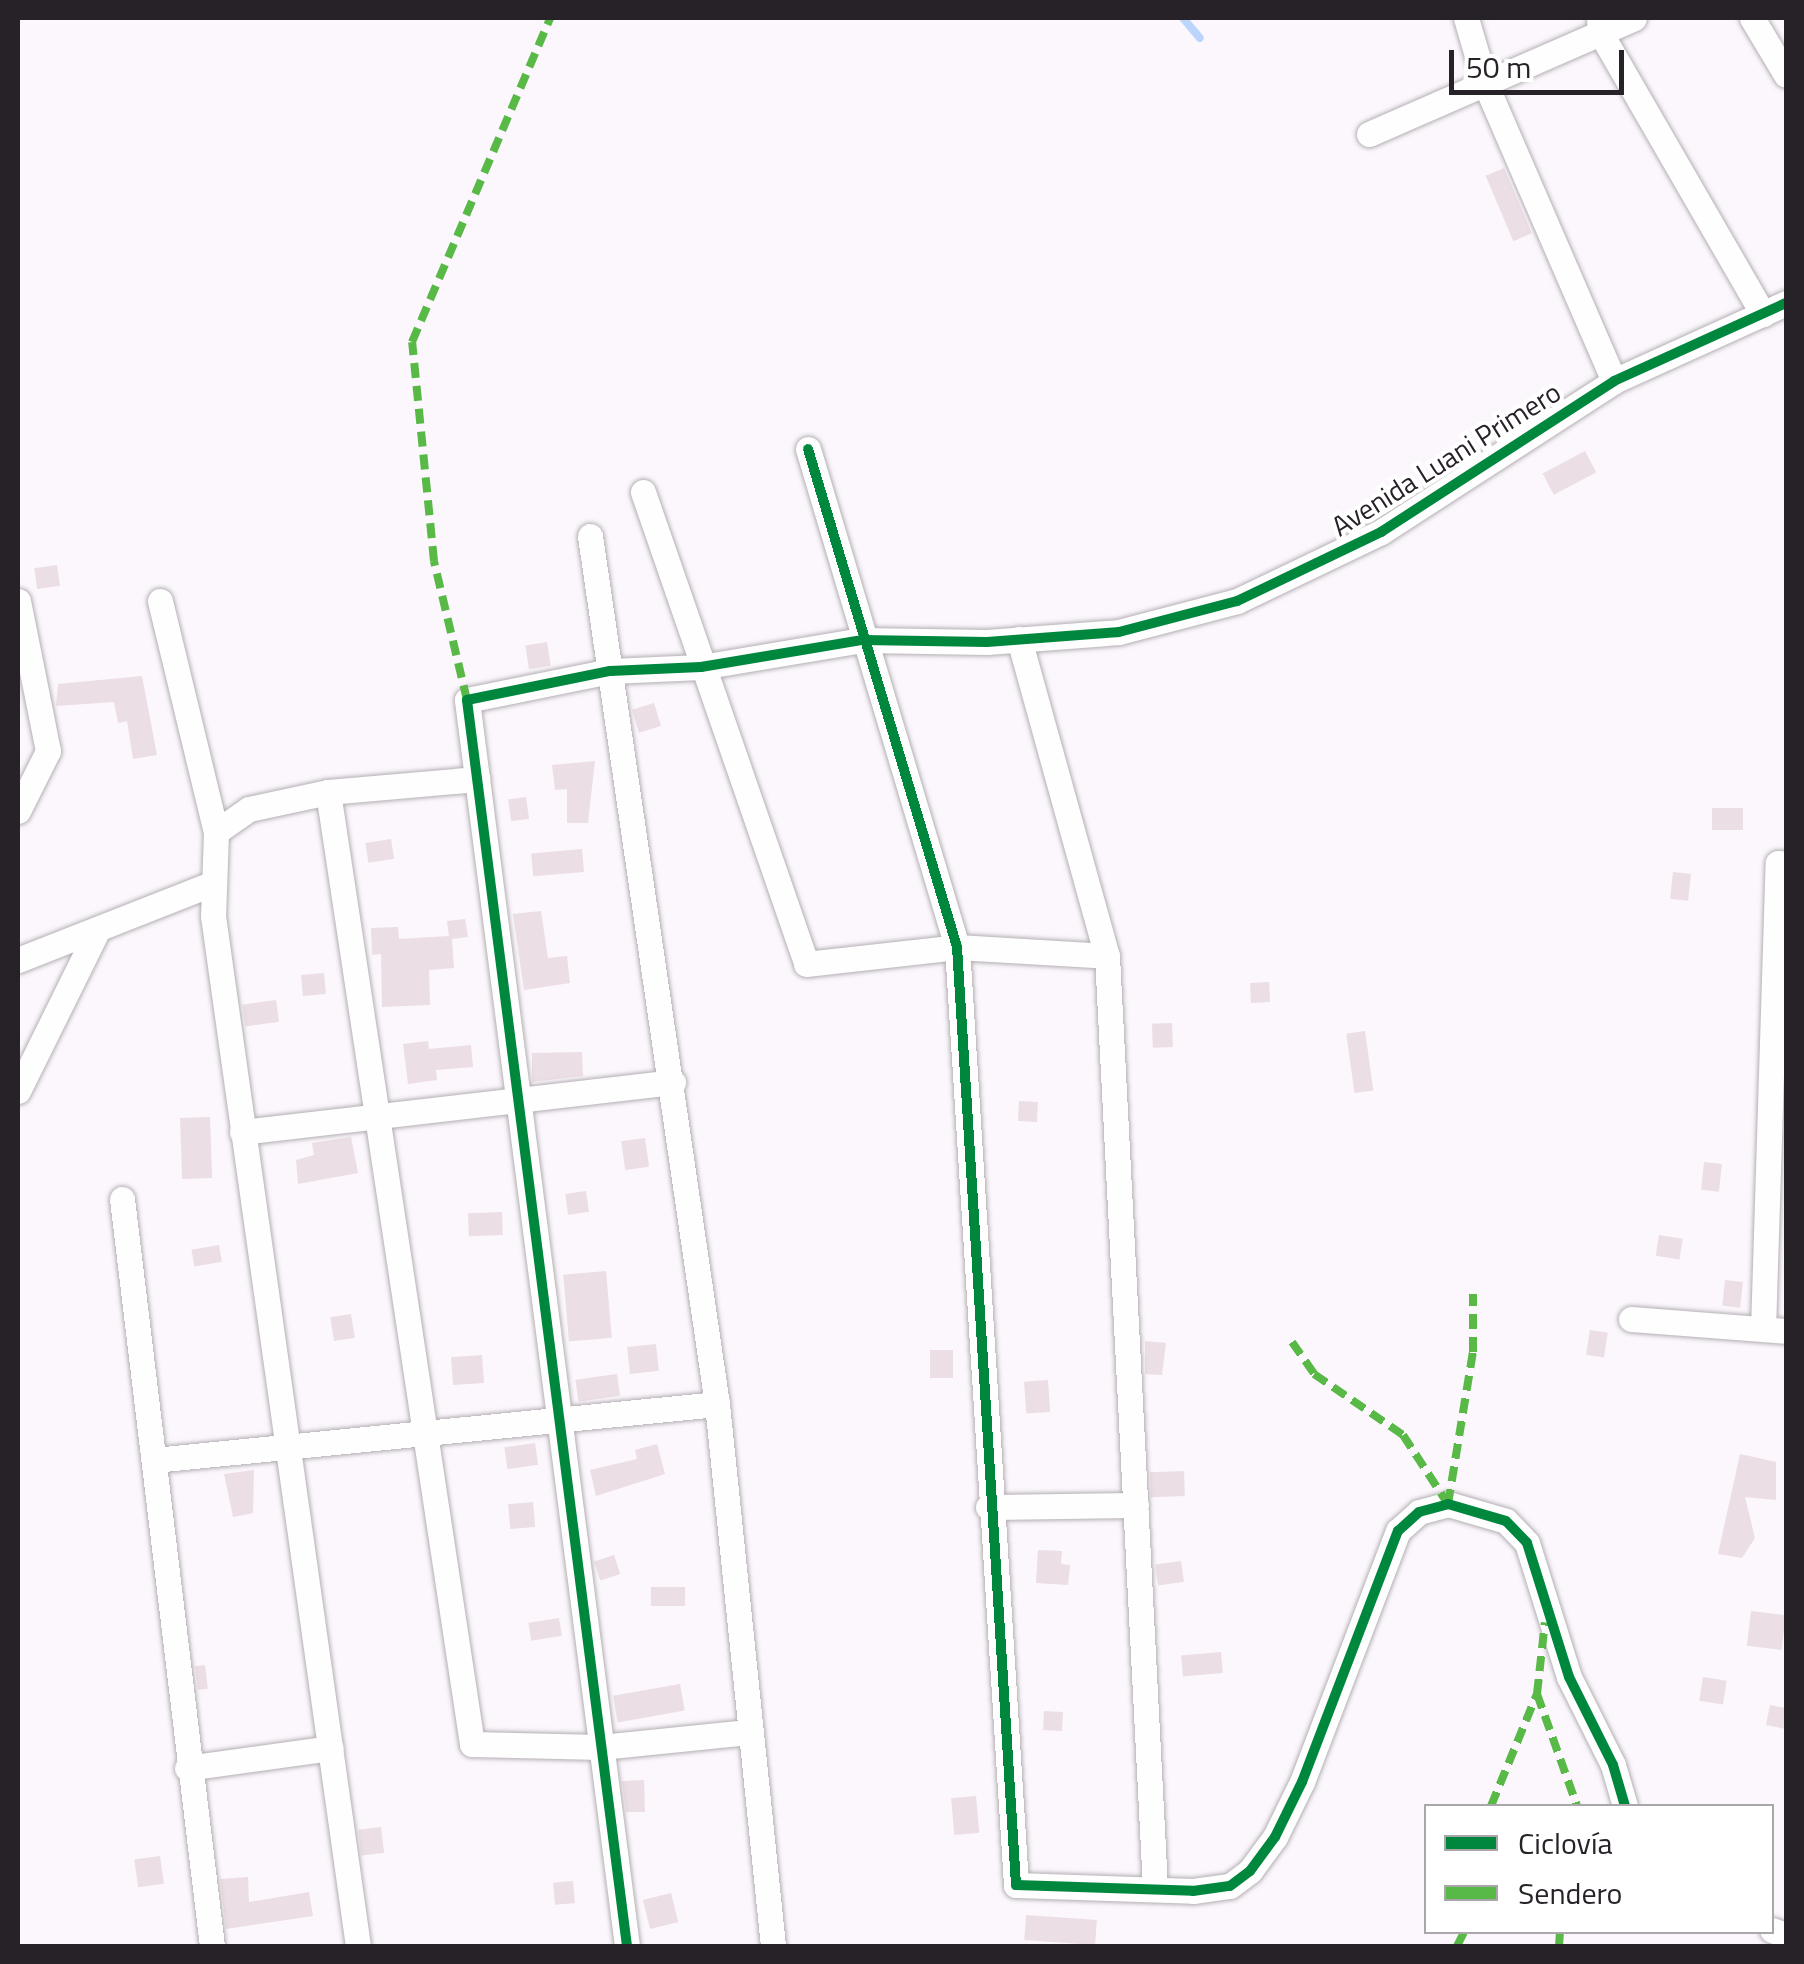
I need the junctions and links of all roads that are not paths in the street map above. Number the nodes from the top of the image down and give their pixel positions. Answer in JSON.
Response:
{"nodes":[{"id":1,"x":1466,"y":18,"type":"edge"},
{"id":2,"x":1634,"y":18,"type":"edge"},
{"id":3,"x":1752,"y":18,"type":"edge"},
{"id":4,"x":1599,"y":25,"type":"edge"},
{"id":5,"x":1786,"y":75,"type":"edge"},
{"id":6,"x":1486,"y":83,"type":"junction"},
{"id":7,"x":1369,"y":134,"type":"dead end"},
{"id":8,"x":1775,"y":308,"type":"edge"},
{"id":9,"x":1614,"y":381,"type":"junction"},
{"id":10,"x":808,"y":448,"type":"dead end"},
{"id":11,"x":643,"y":492,"type":"dead end"},
{"id":12,"x":590,"y":536,"type":"dead end"},
{"id":13,"x":18,"y":601,"type":"edge"},
{"id":14,"x":160,"y":602,"type":"dead end"},
{"id":15,"x":1019,"y":639,"type":"junction"},
{"id":16,"x":863,"y":640,"type":"junction"},
{"id":17,"x":701,"y":666,"type":"junction"},
{"id":18,"x":610,"y":671,"type":"junction"},
{"id":19,"x":477,"y":779,"type":"junction"},
{"id":20,"x":328,"y":792,"type":"junction"},
{"id":21,"x":18,"y":811,"type":"edge"},
{"id":22,"x":216,"y":832,"type":"junction"},
{"id":23,"x":1786,"y":864,"type":"edge"},
{"id":24,"x":213,"y":883,"type":"junction"},
{"id":25,"x":97,"y":932,"type":"junction"},
{"id":26,"x":957,"y":946,"type":"junction"},
{"id":27,"x":1108,"y":956,"type":"junction"},
{"id":28,"x":18,"y":960,"type":"edge"},
{"id":29,"x":673,"y":1082,"type":"junction"},
{"id":30,"x":18,"y":1091,"type":"edge"},
{"id":31,"x":519,"y":1104,"type":"junction"},
{"id":32,"x":378,"y":1119,"type":"junction"},
{"id":33,"x":242,"y":1132,"type":"junction"},
{"id":34,"x":122,"y":1199,"type":"dead end"},
{"id":35,"x":1631,"y":1318,"type":"dead end"},
{"id":36,"x":1774,"y":1330,"type":"edge"},
{"id":37,"x":717,"y":1404,"type":"junction"},
{"id":38,"x":560,"y":1424,"type":"junction"},
{"id":39,"x":426,"y":1436,"type":"junction"},
{"id":40,"x":291,"y":1442,"type":"junction"},
{"id":41,"x":154,"y":1460,"type":"junction"},
{"id":42,"x":1136,"y":1505,"type":"junction"},
{"id":43,"x":988,"y":1507,"type":"junction"},
{"id":44,"x":748,"y":1732,"type":"junction"},
{"id":45,"x":602,"y":1746,"type":"junction"},
{"id":46,"x":331,"y":1748,"type":"junction"},
{"id":47,"x":187,"y":1768,"type":"junction"},
{"id":48,"x":1624,"y":1804,"type":"edge"},
{"id":49,"x":1155,"y":1888,"type":"junction"},
{"id":50,"x":212,"y":1946,"type":"edge"},
{"id":51,"x":358,"y":1946,"type":"edge"},
{"id":52,"x":627,"y":1946,"type":"edge"},
{"id":53,"x":773,"y":1946,"type":"edge"}],
"edges":[{"from":1,"to":6,"type":"street"},
{"from":2,"to":4,"type":"street"},
{"from":3,"to":5,"type":"street"},
{"from":4,"to":6,"type":"street"},
{"from":4,"to":8,"type":"street"},
{"from":6,"to":7,"type":"street"},
{"from":6,"to":9,"type":"street"},
{"from":8,"to":9,"type":"street","name":"Avenida Luani Primero"},
{"from":9,"to":15,"type":"street","name":"Avenida Luani Primero"},
{"from":10,"to":16,"type":"street"},
{"from":11,"to":17,"type":"street"},
{"from":12,"to":18,"type":"street"},
{"from":13,"to":21,"type":"street"},
{"from":14,"to":22,"type":"street"},
{"from":15,"to":16,"type":"street","name":"Avenida Luani Primero"},
{"from":15,"to":27,"type":"street"},
{"from":16,"to":17,"type":"street","name":"Avenida Luani Primero"},
{"from":16,"to":26,"type":"street"},
{"from":17,"to":18,"type":"street","name":"Avenida Luani Primero"},
{"from":17,"to":26,"type":"street"},
{"from":18,"to":19,"type":"street","name":"Avenida Luani Primero"},
{"from":18,"to":29,"type":"street"},
{"from":19,"to":20,"type":"street"},
{"from":19,"to":31,"type":"street"},
{"from":20,"to":22,"type":"street"},
{"from":20,"to":32,"type":"street"},
{"from":22,"to":24,"type":"street"},
{"from":23,"to":36,"type":"street"},
{"from":24,"to":25,"type":"street"},
{"from":24,"to":33,"type":"street"},
{"from":25,"to":28,"type":"street"},
{"from":25,"to":30,"type":"street"},
{"from":26,"to":27,"type":"street"},
{"from":26,"to":43,"type":"street"},
{"from":27,"to":42,"type":"street"},
{"from":29,"to":31,"type":"street"},
{"from":29,"to":37,"type":"street"},
{"from":31,"to":32,"type":"street"},
{"from":31,"to":38,"type":"street"},
{"from":32,"to":33,"type":"street"},
{"from":32,"to":39,"type":"street"},
{"from":33,"to":40,"type":"street"},
{"from":34,"to":41,"type":"street"},
{"from":35,"to":36,"type":"street"},
{"from":37,"to":38,"type":"street"},
{"from":37,"to":44,"type":"street"},
{"from":38,"to":39,"type":"street"},
{"from":38,"to":45,"type":"street"},
{"from":39,"to":40,"type":"street"},
{"from":39,"to":45,"type":"street"},
{"from":40,"to":41,"type":"street"},
{"from":40,"to":46,"type":"street"},
{"from":41,"to":47,"type":"street"},
{"from":42,"to":43,"type":"street"},
{"from":42,"to":49,"type":"street"},
{"from":43,"to":49,"type":"street"},
{"from":44,"to":45,"type":"street"},
{"from":44,"to":53,"type":"street"},
{"from":45,"to":52,"type":"street"},
{"from":46,"to":47,"type":"street"},
{"from":46,"to":51,"type":"street"},
{"from":47,"to":50,"type":"street"},
{"from":48,"to":49,"type":"street"}]}
